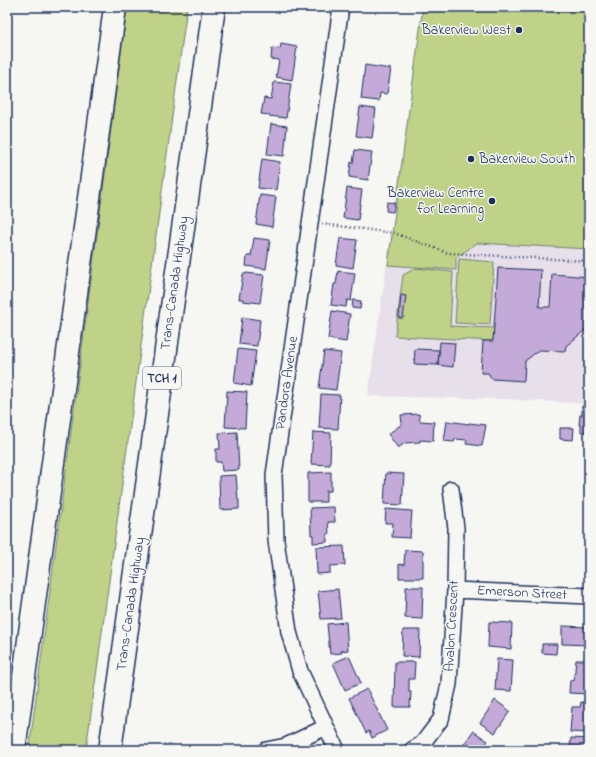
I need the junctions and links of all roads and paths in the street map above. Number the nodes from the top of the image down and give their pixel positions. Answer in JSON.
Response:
{"nodes":[{"id":1,"x":115,"y":7,"type":"edge"},
{"id":2,"x":214,"y":7,"type":"edge"},
{"id":3,"x":341,"y":7,"type":"edge"},
{"id":4,"x":310,"y":222,"type":"junction"},
{"id":5,"x":589,"y":261,"type":"edge"},
{"id":6,"x":451,"y":489,"type":"dead end"},
{"id":7,"x":456,"y":590,"type":"junction"},
{"id":8,"x":589,"y":596,"type":"edge"},
{"id":9,"x":326,"y":727,"type":"junction"},
{"id":10,"x":14,"y":750,"type":"edge"},
{"id":11,"x":110,"y":750,"type":"edge"},
{"id":12,"x":266,"y":750,"type":"edge"},
{"id":13,"x":337,"y":750,"type":"edge"},
{"id":14,"x":412,"y":750,"type":"edge"}],
"edges":[{"from":1,"to":10,"type":"highway"},
{"from":2,"to":11,"type":"highway","name":"Trans-Canada Highway","number":"TCH 1"},
{"from":3,"to":4,"type":"street","name":"Pandora Avenue"},
{"from":4,"to":5,"type":"path"},
{"from":4,"to":9,"type":"street","name":"Pandora Avenue"},
{"from":6,"to":7,"type":"street","name":"Avalon Crescent"},
{"from":7,"to":8,"type":"street","name":"Emerson Street"},
{"from":7,"to":14,"type":"street","name":"Avalon Crescent"},
{"from":9,"to":12,"type":"street"},
{"from":9,"to":13,"type":"street","name":"Pandora Avenue"}]}
